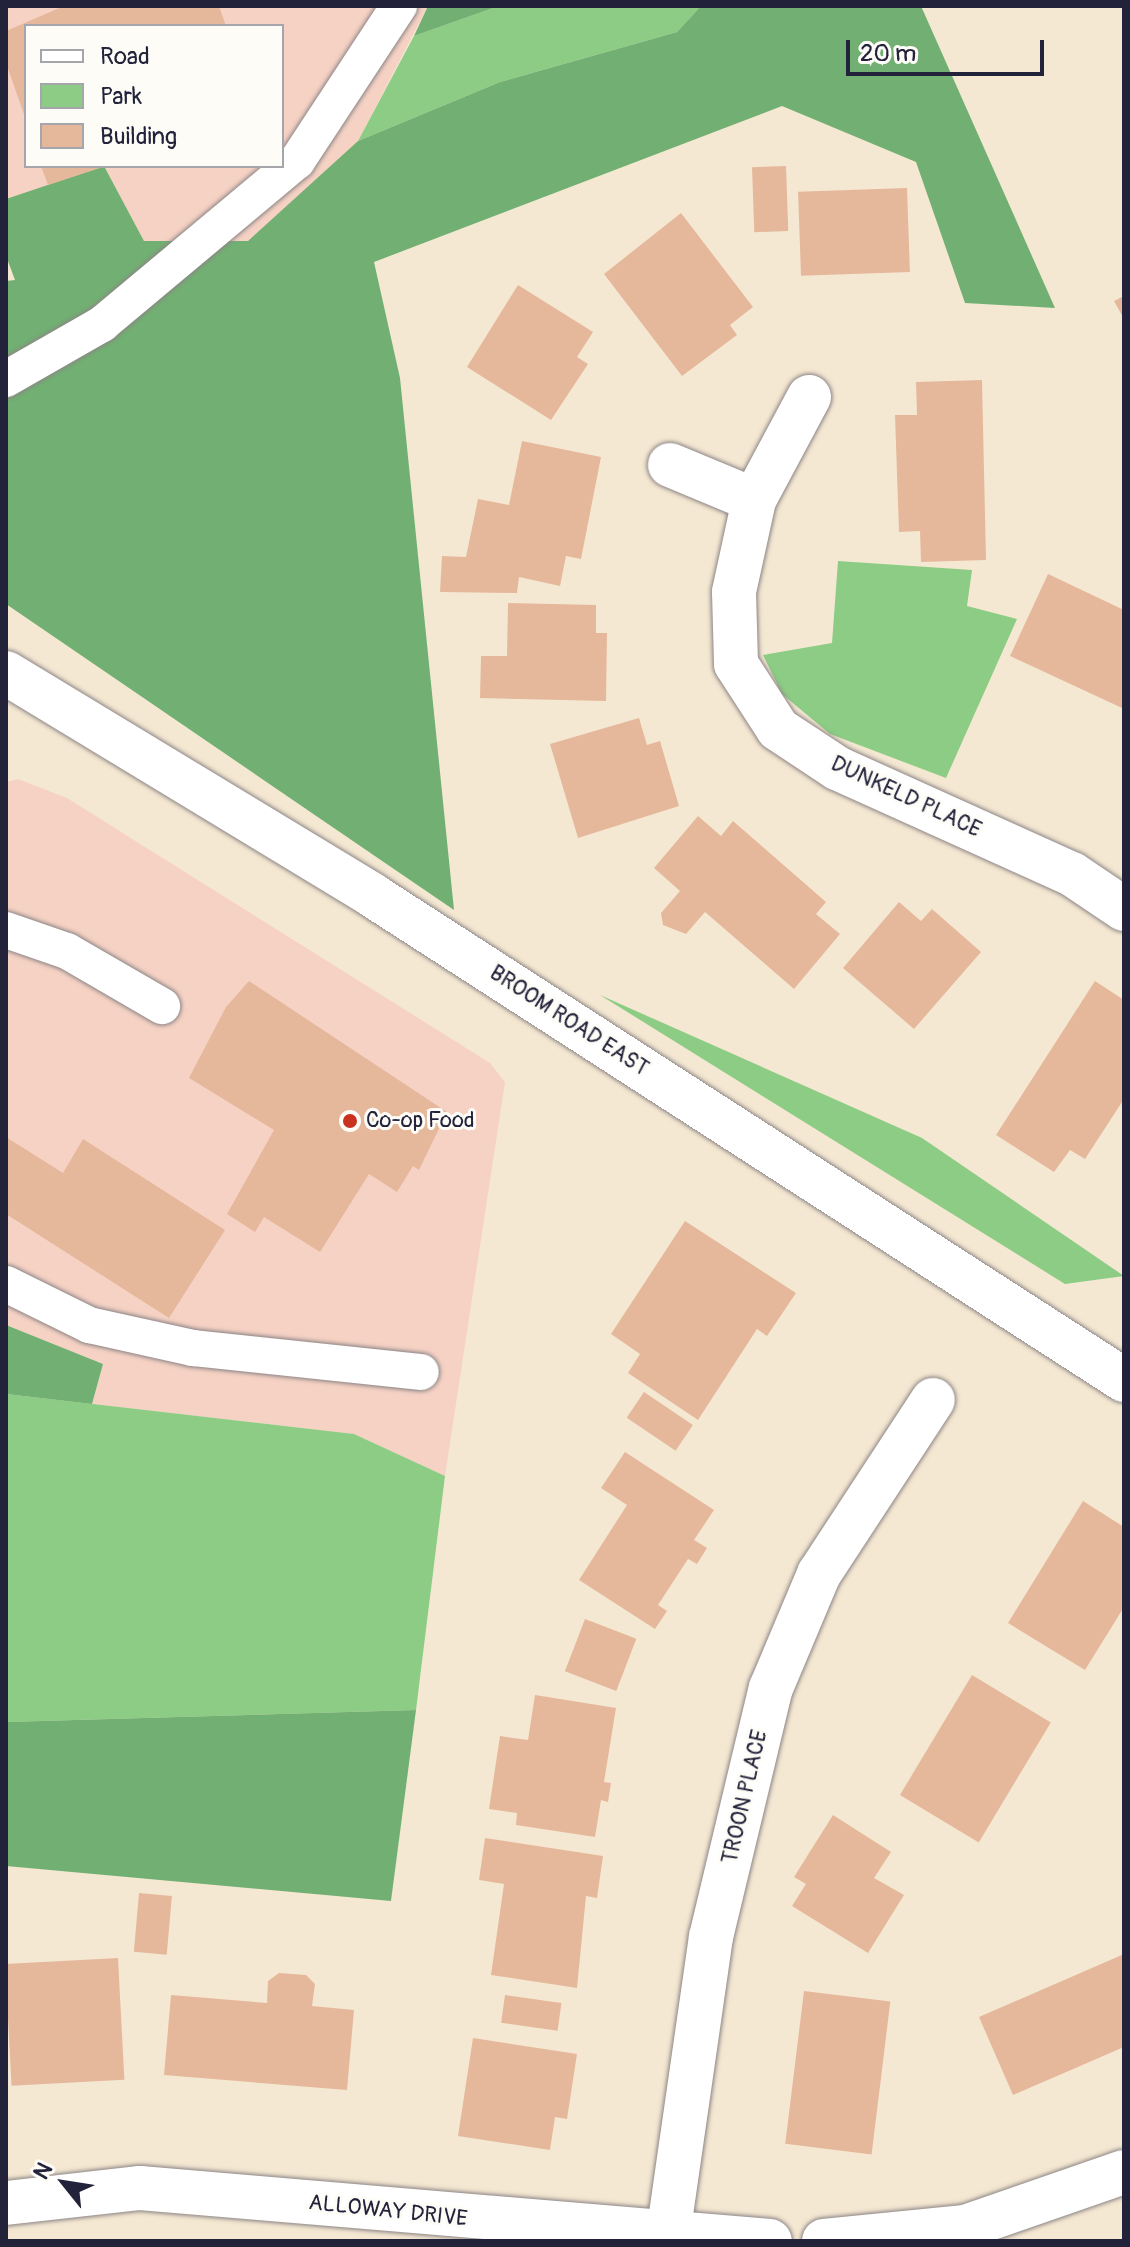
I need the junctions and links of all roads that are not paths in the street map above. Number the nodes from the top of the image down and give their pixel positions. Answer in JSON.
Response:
{"nodes":[{"id":1,"x":399,"y":6,"type":"edge"},
{"id":2,"x":6,"y":379,"type":"edge"},
{"id":3,"x":809,"y":397,"type":"dead end"},
{"id":4,"x":670,"y":465,"type":"dead end"},
{"id":5,"x":754,"y":500,"type":"junction"},
{"id":6,"x":6,"y":673,"type":"edge"},
{"id":7,"x":1124,"y":909,"type":"edge"},
{"id":8,"x":6,"y":930,"type":"edge"},
{"id":9,"x":162,"y":1006,"type":"dead end"},
{"id":10,"x":6,"y":1284,"type":"edge"},
{"id":11,"x":421,"y":1372,"type":"dead end"},
{"id":12,"x":1124,"y":1380,"type":"edge"},
{"id":13,"x":933,"y":1400,"type":"dead end"},
{"id":14,"x":1124,"y":2172,"type":"edge"},
{"id":15,"x":6,"y":2203,"type":"edge"},
{"id":16,"x":420,"y":2229,"type":"edge"},
{"id":17,"x":965,"y":2234,"type":"edge"},
{"id":18,"x":668,"y":2235,"type":"junction"},
{"id":19,"x":770,"y":2241,"type":"edge"},
{"id":20,"x":824,"y":2241,"type":"edge"}],
"edges":[{"from":1,"to":2,"type":"lane"},
{"from":3,"to":5,"type":"street","name":"DUNKELD PLACE"},
{"from":4,"to":5,"type":"street"},
{"from":5,"to":7,"type":"street","name":"DUNKELD PLACE"},
{"from":6,"to":12,"type":"street","name":"BROOM ROAD EAST"},
{"from":8,"to":9,"type":"lane"},
{"from":10,"to":11,"type":"lane"},
{"from":13,"to":18,"type":"street","name":"TROON PLACE"},
{"from":14,"to":17,"type":"street"},
{"from":15,"to":16,"type":"street","name":"ALLOWAY DRIVE"},
{"from":16,"to":18,"type":"street","name":"ALLOWAY DRIVE"},
{"from":17,"to":20,"type":"street"},
{"from":18,"to":19,"type":"street","name":"ALLOWAY DRIVE"}]}
